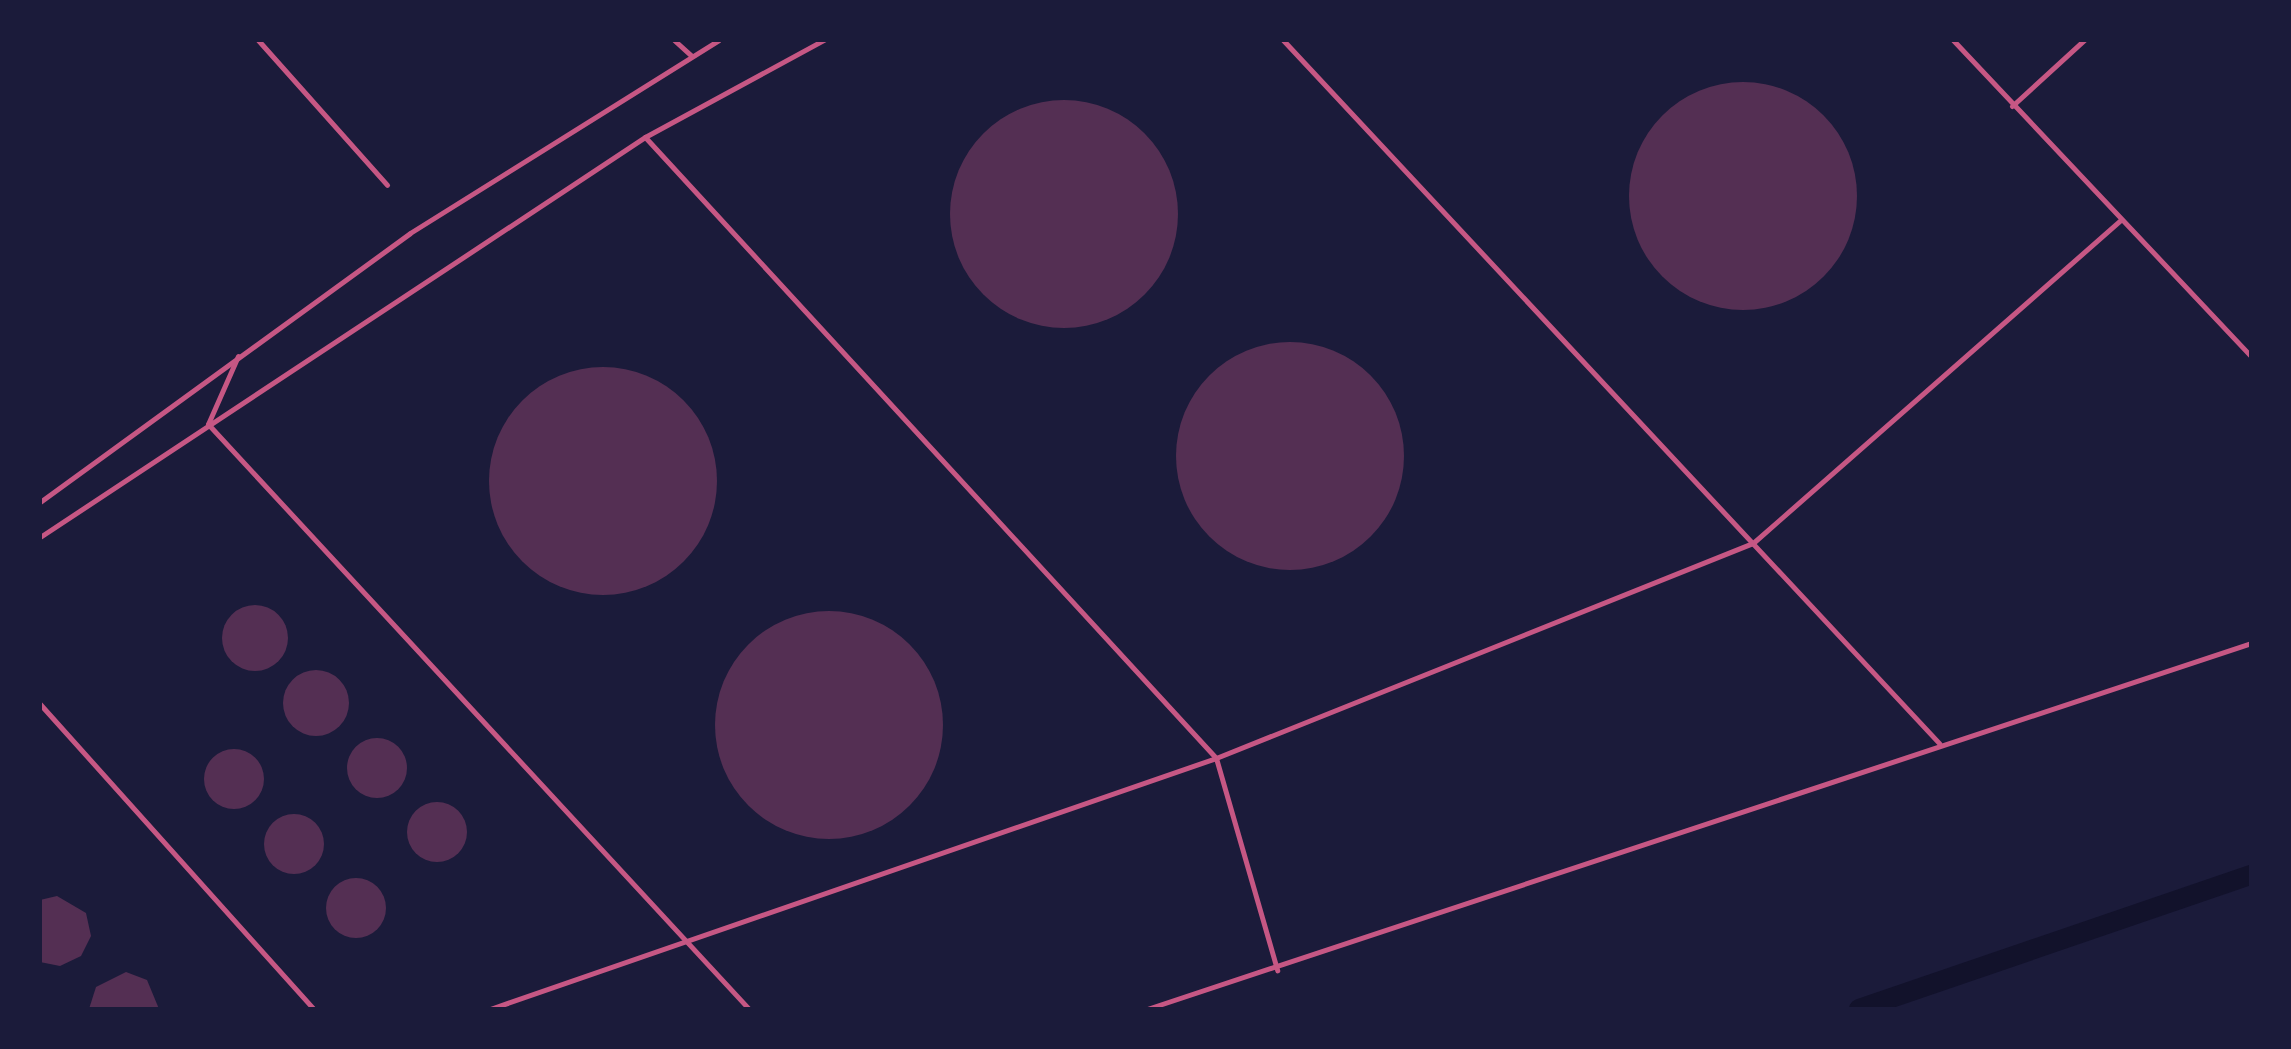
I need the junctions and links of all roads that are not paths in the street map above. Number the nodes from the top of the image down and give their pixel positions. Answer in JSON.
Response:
{"nodes":[{"id":1,"x":258,"y":40,"type":"edge"},
{"id":2,"x":674,"y":40,"type":"edge"},
{"id":3,"x":718,"y":40,"type":"edge"},
{"id":4,"x":824,"y":40,"type":"edge"},
{"id":5,"x":1283,"y":40,"type":"edge"},
{"id":6,"x":1952,"y":40,"type":"edge"},
{"id":7,"x":2084,"y":40,"type":"edge"},
{"id":8,"x":692,"y":56,"type":"junction"},
{"id":9,"x":2012,"y":106,"type":"junction"},
{"id":10,"x":645,"y":137,"type":"junction"},
{"id":11,"x":387,"y":186,"type":"dead end"},
{"id":12,"x":2120,"y":221,"type":"junction"},
{"id":13,"x":238,"y":356,"type":"junction"},
{"id":14,"x":2251,"y":356,"type":"edge"},
{"id":15,"x":208,"y":424,"type":"junction"},
{"id":16,"x":40,"y":502,"type":"edge"},
{"id":17,"x":40,"y":537,"type":"edge"},
{"id":18,"x":1753,"y":543,"type":"junction"},
{"id":19,"x":2251,"y":643,"type":"edge"},
{"id":20,"x":40,"y":704,"type":"edge"},
{"id":21,"x":1939,"y":742,"type":"junction"},
{"id":22,"x":1216,"y":758,"type":"junction"},
{"id":23,"x":687,"y":941,"type":"junction"},
{"id":24,"x":1276,"y":970,"type":"junction"},
{"id":25,"x":314,"y":1009,"type":"edge"},
{"id":26,"x":490,"y":1009,"type":"edge"},
{"id":27,"x":748,"y":1009,"type":"edge"},
{"id":28,"x":1147,"y":1009,"type":"edge"}],
"edges":[{"from":1,"to":11,"type":"lane"},
{"from":2,"to":8,"type":"lane"},
{"from":3,"to":8,"type":"lane"},
{"from":4,"to":10,"type":"lane"},
{"from":5,"to":18,"type":"lane"},
{"from":6,"to":9,"type":"lane"},
{"from":7,"to":9,"type":"lane"},
{"from":8,"to":13,"type":"lane"},
{"from":9,"to":12,"type":"lane"},
{"from":10,"to":15,"type":"lane"},
{"from":10,"to":22,"type":"lane"},
{"from":12,"to":14,"type":"lane"},
{"from":12,"to":18,"type":"lane"},
{"from":13,"to":15,"type":"lane"},
{"from":13,"to":16,"type":"lane"},
{"from":15,"to":17,"type":"lane"},
{"from":15,"to":23,"type":"lane"},
{"from":18,"to":21,"type":"lane"},
{"from":18,"to":22,"type":"lane"},
{"from":19,"to":21,"type":"lane"},
{"from":20,"to":25,"type":"lane"},
{"from":21,"to":24,"type":"lane"},
{"from":22,"to":23,"type":"lane"},
{"from":22,"to":24,"type":"lane"},
{"from":23,"to":26,"type":"lane"},
{"from":23,"to":27,"type":"lane"},
{"from":24,"to":28,"type":"lane"}]}
